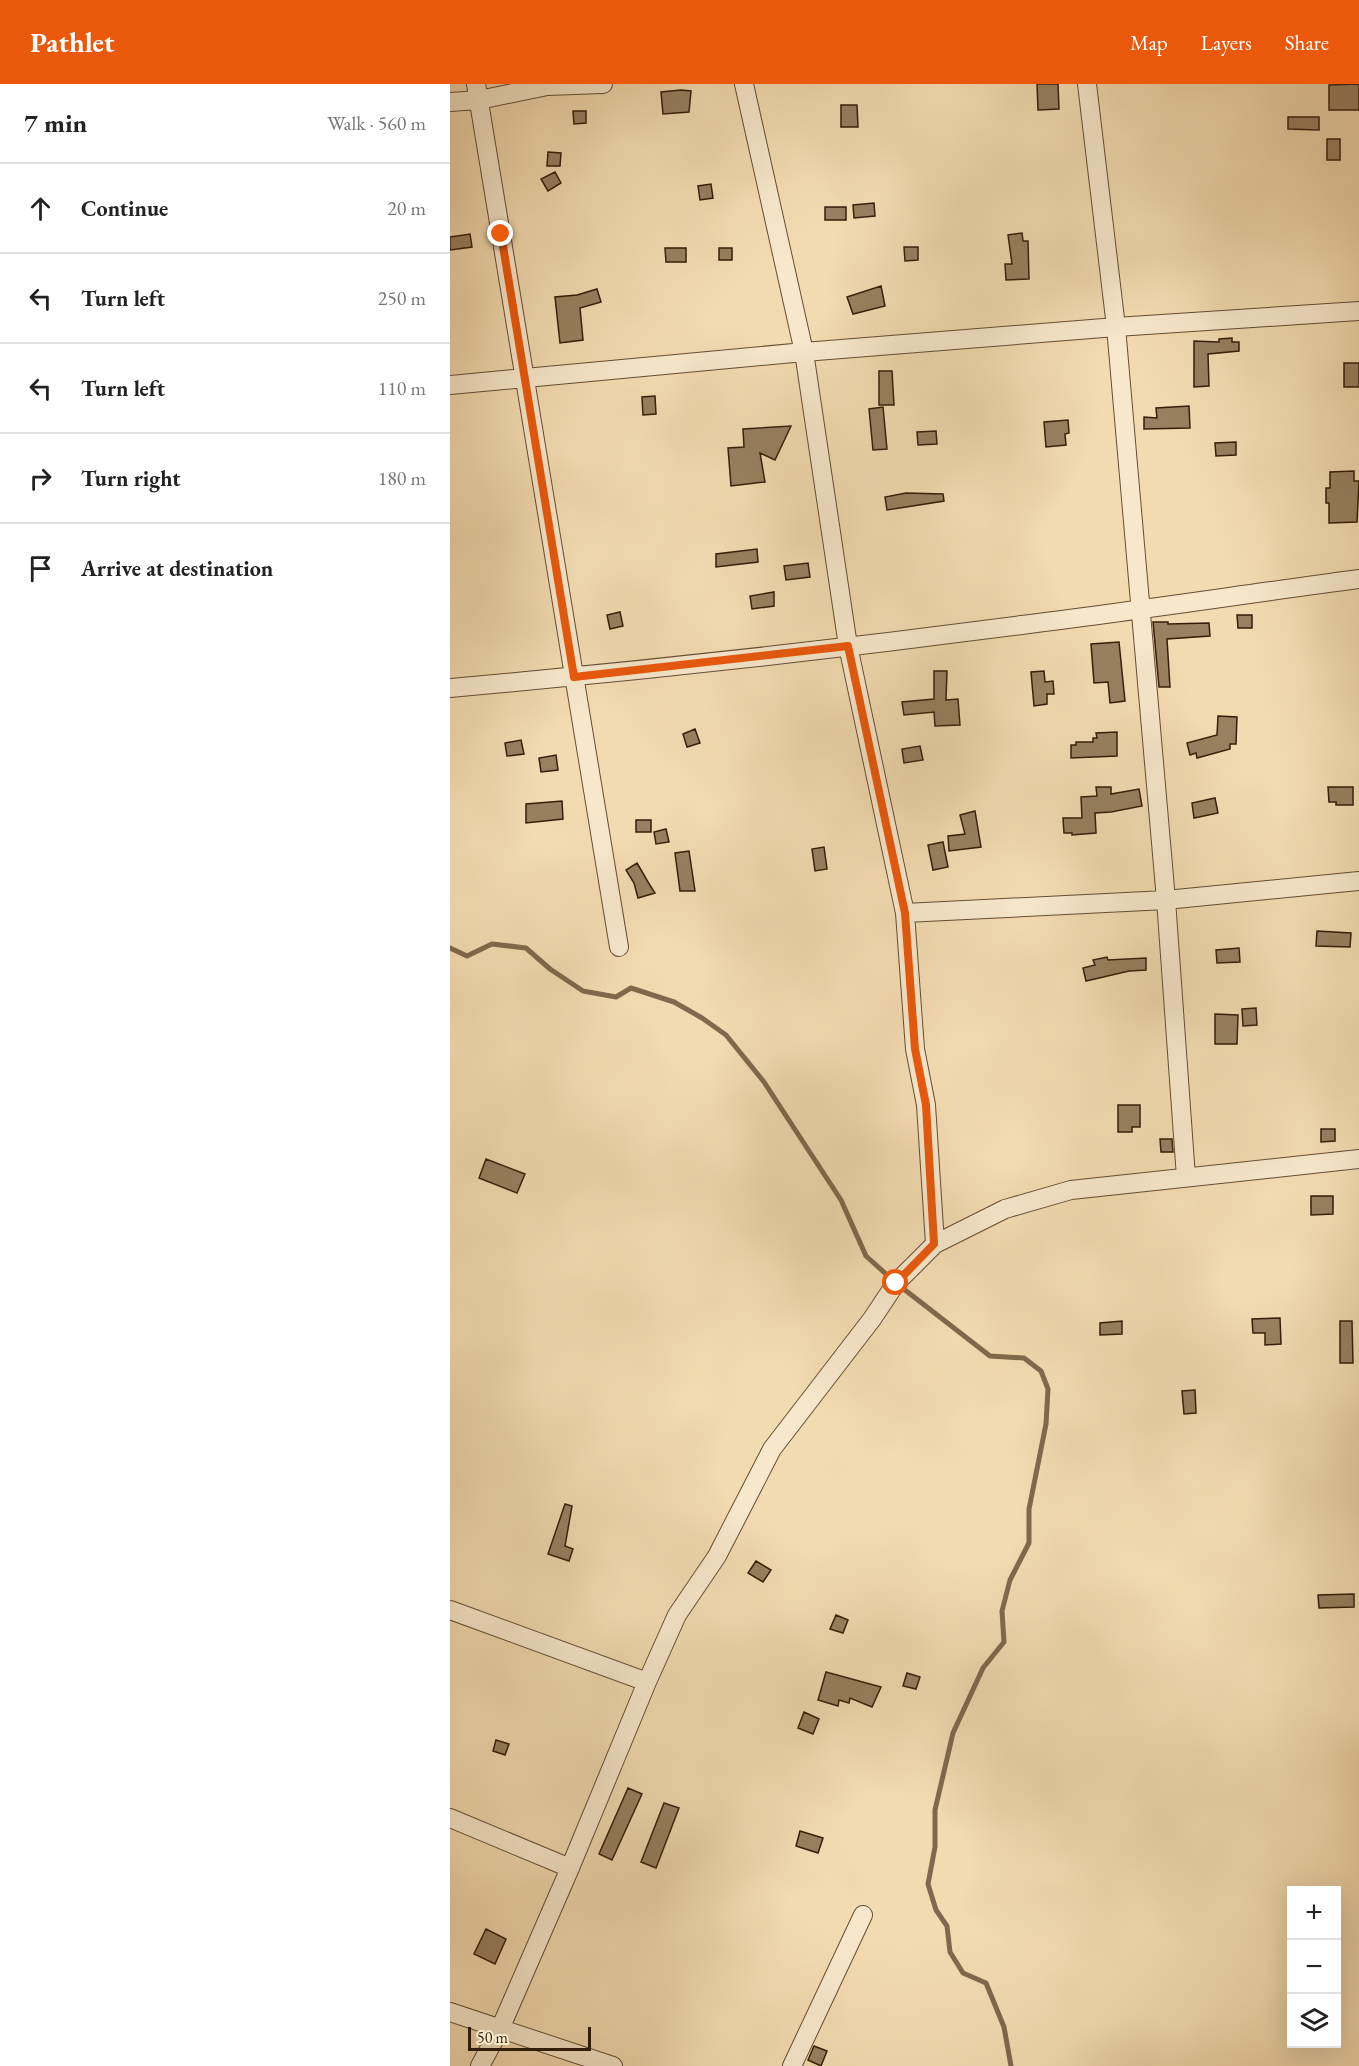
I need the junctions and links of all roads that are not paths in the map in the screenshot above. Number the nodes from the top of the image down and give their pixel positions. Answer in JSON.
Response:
{"nodes":[{"id":1,"x":603,"y":84,"type":"edge"},
{"id":2,"x":744,"y":84,"type":"edge"},
{"id":3,"x":1087,"y":84,"type":"edge"},
{"id":4,"x":477,"y":92,"type":"edge"},
{"id":5,"x":450,"y":102,"type":"edge"},
{"id":6,"x":1359,"y":311,"type":"edge"},
{"id":7,"x":1116,"y":327,"type":"junction"},
{"id":8,"x":804,"y":352,"type":"junction"},
{"id":9,"x":525,"y":379,"type":"junction"},
{"id":10,"x":450,"y":386,"type":"edge"},
{"id":11,"x":1359,"y":579,"type":"edge"},
{"id":12,"x":1140,"y":608,"type":"junction"},
{"id":13,"x":848,"y":646,"type":"junction"},
{"id":14,"x":574,"y":677,"type":"junction"},
{"id":15,"x":450,"y":688,"type":"edge"},
{"id":16,"x":1359,"y":881,"type":"edge"},
{"id":17,"x":1166,"y":900,"type":"junction"},
{"id":18,"x":905,"y":913,"type":"junction"},
{"id":19,"x":619,"y":947,"type":"dead end"},
{"id":20,"x":1359,"y":1159,"type":"edge"},
{"id":21,"x":1186,"y":1177,"type":"junction"},
{"id":22,"x":934,"y":1244,"type":"junction"},
{"id":23,"x":450,"y":1610,"type":"edge"},
{"id":24,"x":647,"y":1682,"type":"junction"},
{"id":25,"x":450,"y":1818,"type":"edge"},
{"id":26,"x":570,"y":1868,"type":"junction"},
{"id":27,"x":863,"y":1915,"type":"dead end"},
{"id":28,"x":450,"y":2012,"type":"edge"},
{"id":29,"x":500,"y":2029,"type":"junction"},
{"id":30,"x":480,"y":2066,"type":"edge"},
{"id":31,"x":613,"y":2066,"type":"edge"},
{"id":32,"x":792,"y":2066,"type":"edge"}],
"edges":[{"from":1,"to":4,"type":"street"},
{"from":2,"to":8,"type":"street"},
{"from":3,"to":7,"type":"street"},
{"from":4,"to":5,"type":"street"},
{"from":4,"to":9,"type":"street"},
{"from":6,"to":7,"type":"street"},
{"from":7,"to":8,"type":"street"},
{"from":7,"to":12,"type":"street"},
{"from":8,"to":9,"type":"street"},
{"from":8,"to":13,"type":"street"},
{"from":9,"to":10,"type":"street"},
{"from":9,"to":14,"type":"street"},
{"from":11,"to":12,"type":"street"},
{"from":12,"to":13,"type":"street"},
{"from":12,"to":17,"type":"street"},
{"from":13,"to":14,"type":"street"},
{"from":13,"to":18,"type":"street"},
{"from":14,"to":15,"type":"street"},
{"from":14,"to":19,"type":"street"},
{"from":16,"to":17,"type":"street"},
{"from":17,"to":18,"type":"street"},
{"from":17,"to":21,"type":"street"},
{"from":18,"to":22,"type":"street"},
{"from":20,"to":21,"type":"street"},
{"from":21,"to":22,"type":"street"},
{"from":22,"to":24,"type":"street"},
{"from":23,"to":24,"type":"street"},
{"from":24,"to":26,"type":"street"},
{"from":25,"to":26,"type":"street"},
{"from":26,"to":29,"type":"street"},
{"from":27,"to":32,"type":"street"},
{"from":28,"to":29,"type":"street"},
{"from":29,"to":30,"type":"street"},
{"from":29,"to":31,"type":"street"}]}
